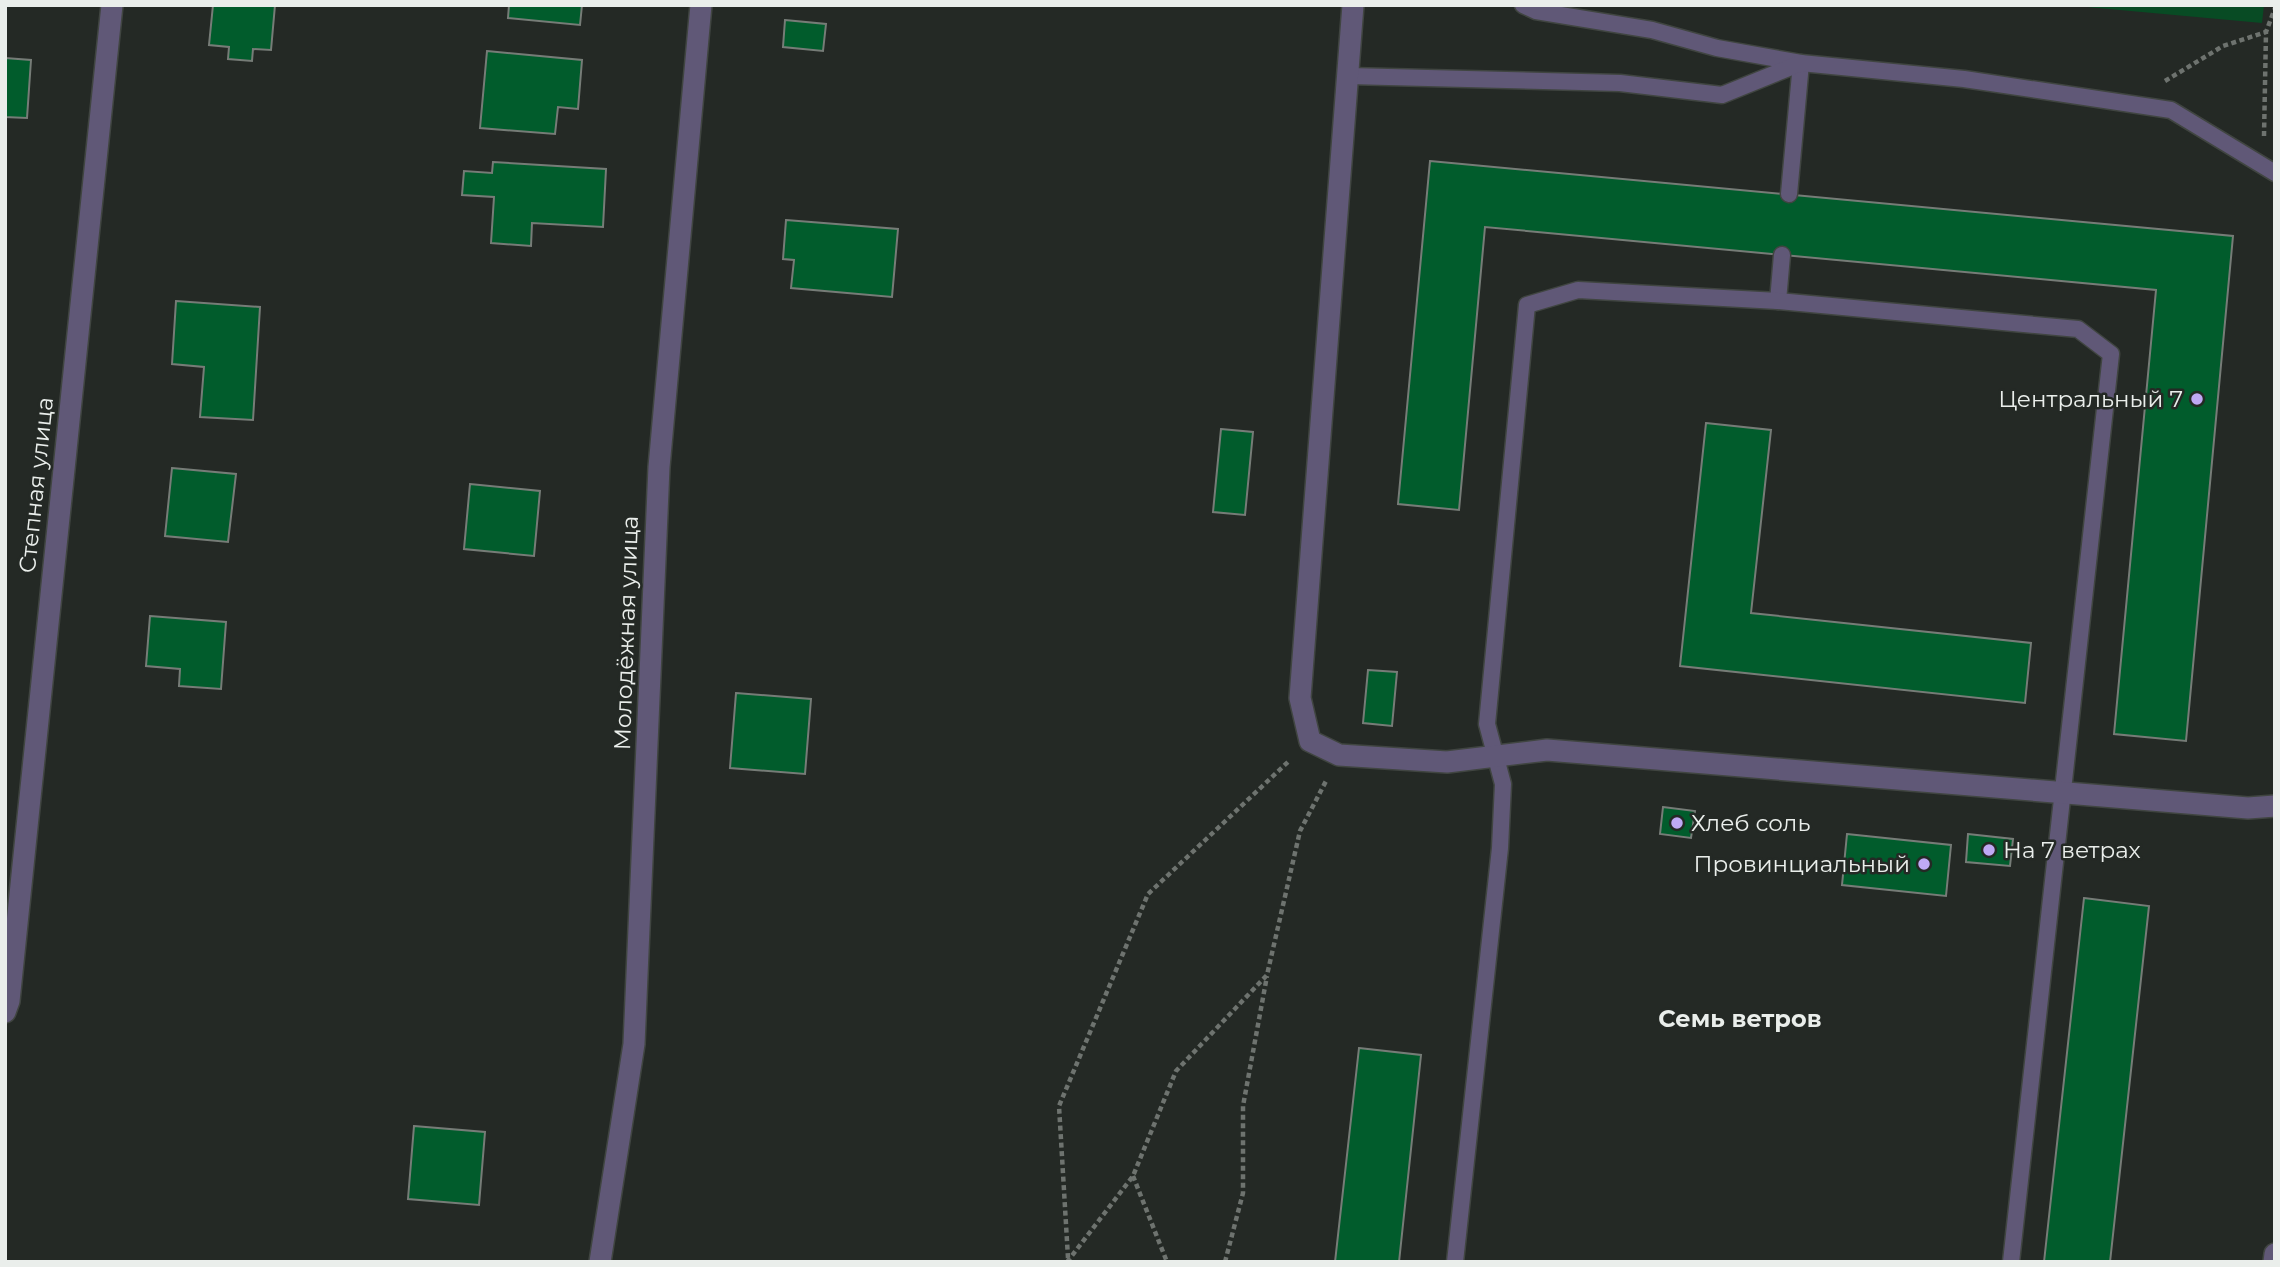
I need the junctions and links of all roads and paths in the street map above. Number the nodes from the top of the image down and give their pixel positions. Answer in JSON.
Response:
{"nodes":[{"id":1,"x":112,"y":5,"type":"edge"},
{"id":2,"x":701,"y":5,"type":"edge"},
{"id":3,"x":1353,"y":5,"type":"edge"},
{"id":4,"x":1523,"y":5,"type":"edge"},
{"id":5,"x":2275,"y":8,"type":"edge"},
{"id":6,"x":2266,"y":32,"type":"junction"},
{"id":7,"x":1801,"y":63,"type":"junction"},
{"id":8,"x":1349,"y":76,"type":"junction"},
{"id":9,"x":2133,"y":104,"type":"junction"},
{"id":10,"x":2269,"y":171,"type":"edge"},
{"id":11,"x":1789,"y":194,"type":"dead end"},
{"id":12,"x":1782,"y":255,"type":"dead end"},
{"id":13,"x":1778,"y":301,"type":"junction"},
{"id":14,"x":1310,"y":741,"type":"junction"},
{"id":15,"x":1494,"y":754,"type":"junction"},
{"id":16,"x":1339,"y":755,"type":"junction"},
{"id":17,"x":2063,"y":795,"type":"junction"},
{"id":18,"x":2275,"y":806,"type":"edge"},
{"id":19,"x":1267,"y":975,"type":"junction"},
{"id":20,"x":5,"y":1012,"type":"edge"},
{"id":21,"x":1133,"y":1176,"type":"junction"},
{"id":22,"x":2275,"y":1254,"type":"edge"},
{"id":23,"x":1067,"y":1260,"type":"edge"},
{"id":24,"x":600,"y":1262,"type":"edge"},
{"id":25,"x":1167,"y":1262,"type":"edge"},
{"id":26,"x":1226,"y":1262,"type":"edge"},
{"id":27,"x":1455,"y":1262,"type":"edge"},
{"id":28,"x":2011,"y":1262,"type":"edge"},
{"id":29,"x":2274,"y":1262,"type":"edge"}],
"edges":[{"from":1,"to":20,"type":"street","name":"Степная улица"},
{"from":2,"to":24,"type":"street","name":"Молодёжная улица"},
{"from":3,"to":8,"type":"street"},
{"from":4,"to":7,"type":"lane"},
{"from":5,"to":6,"type":"path"},
{"from":6,"to":9,"type":"path"},
{"from":6,"to":10,"type":"path"},
{"from":7,"to":8,"type":"lane"},
{"from":7,"to":9,"type":"lane"},
{"from":7,"to":11,"type":"lane"},
{"from":8,"to":14,"type":"street"},
{"from":9,"to":10,"type":"lane"},
{"from":12,"to":13,"type":"lane"},
{"from":13,"to":15,"type":"lane"},
{"from":13,"to":17,"type":"lane"},
{"from":14,"to":16,"type":"street"},
{"from":14,"to":23,"type":"path"},
{"from":15,"to":16,"type":"street"},
{"from":15,"to":17,"type":"street"},
{"from":15,"to":27,"type":"lane"},
{"from":16,"to":19,"type":"path"},
{"from":17,"to":18,"type":"street"},
{"from":17,"to":28,"type":"lane"},
{"from":19,"to":21,"type":"path"},
{"from":19,"to":26,"type":"path"},
{"from":21,"to":23,"type":"path"},
{"from":21,"to":25,"type":"path"},
{"from":22,"to":29,"type":"street"}]}
